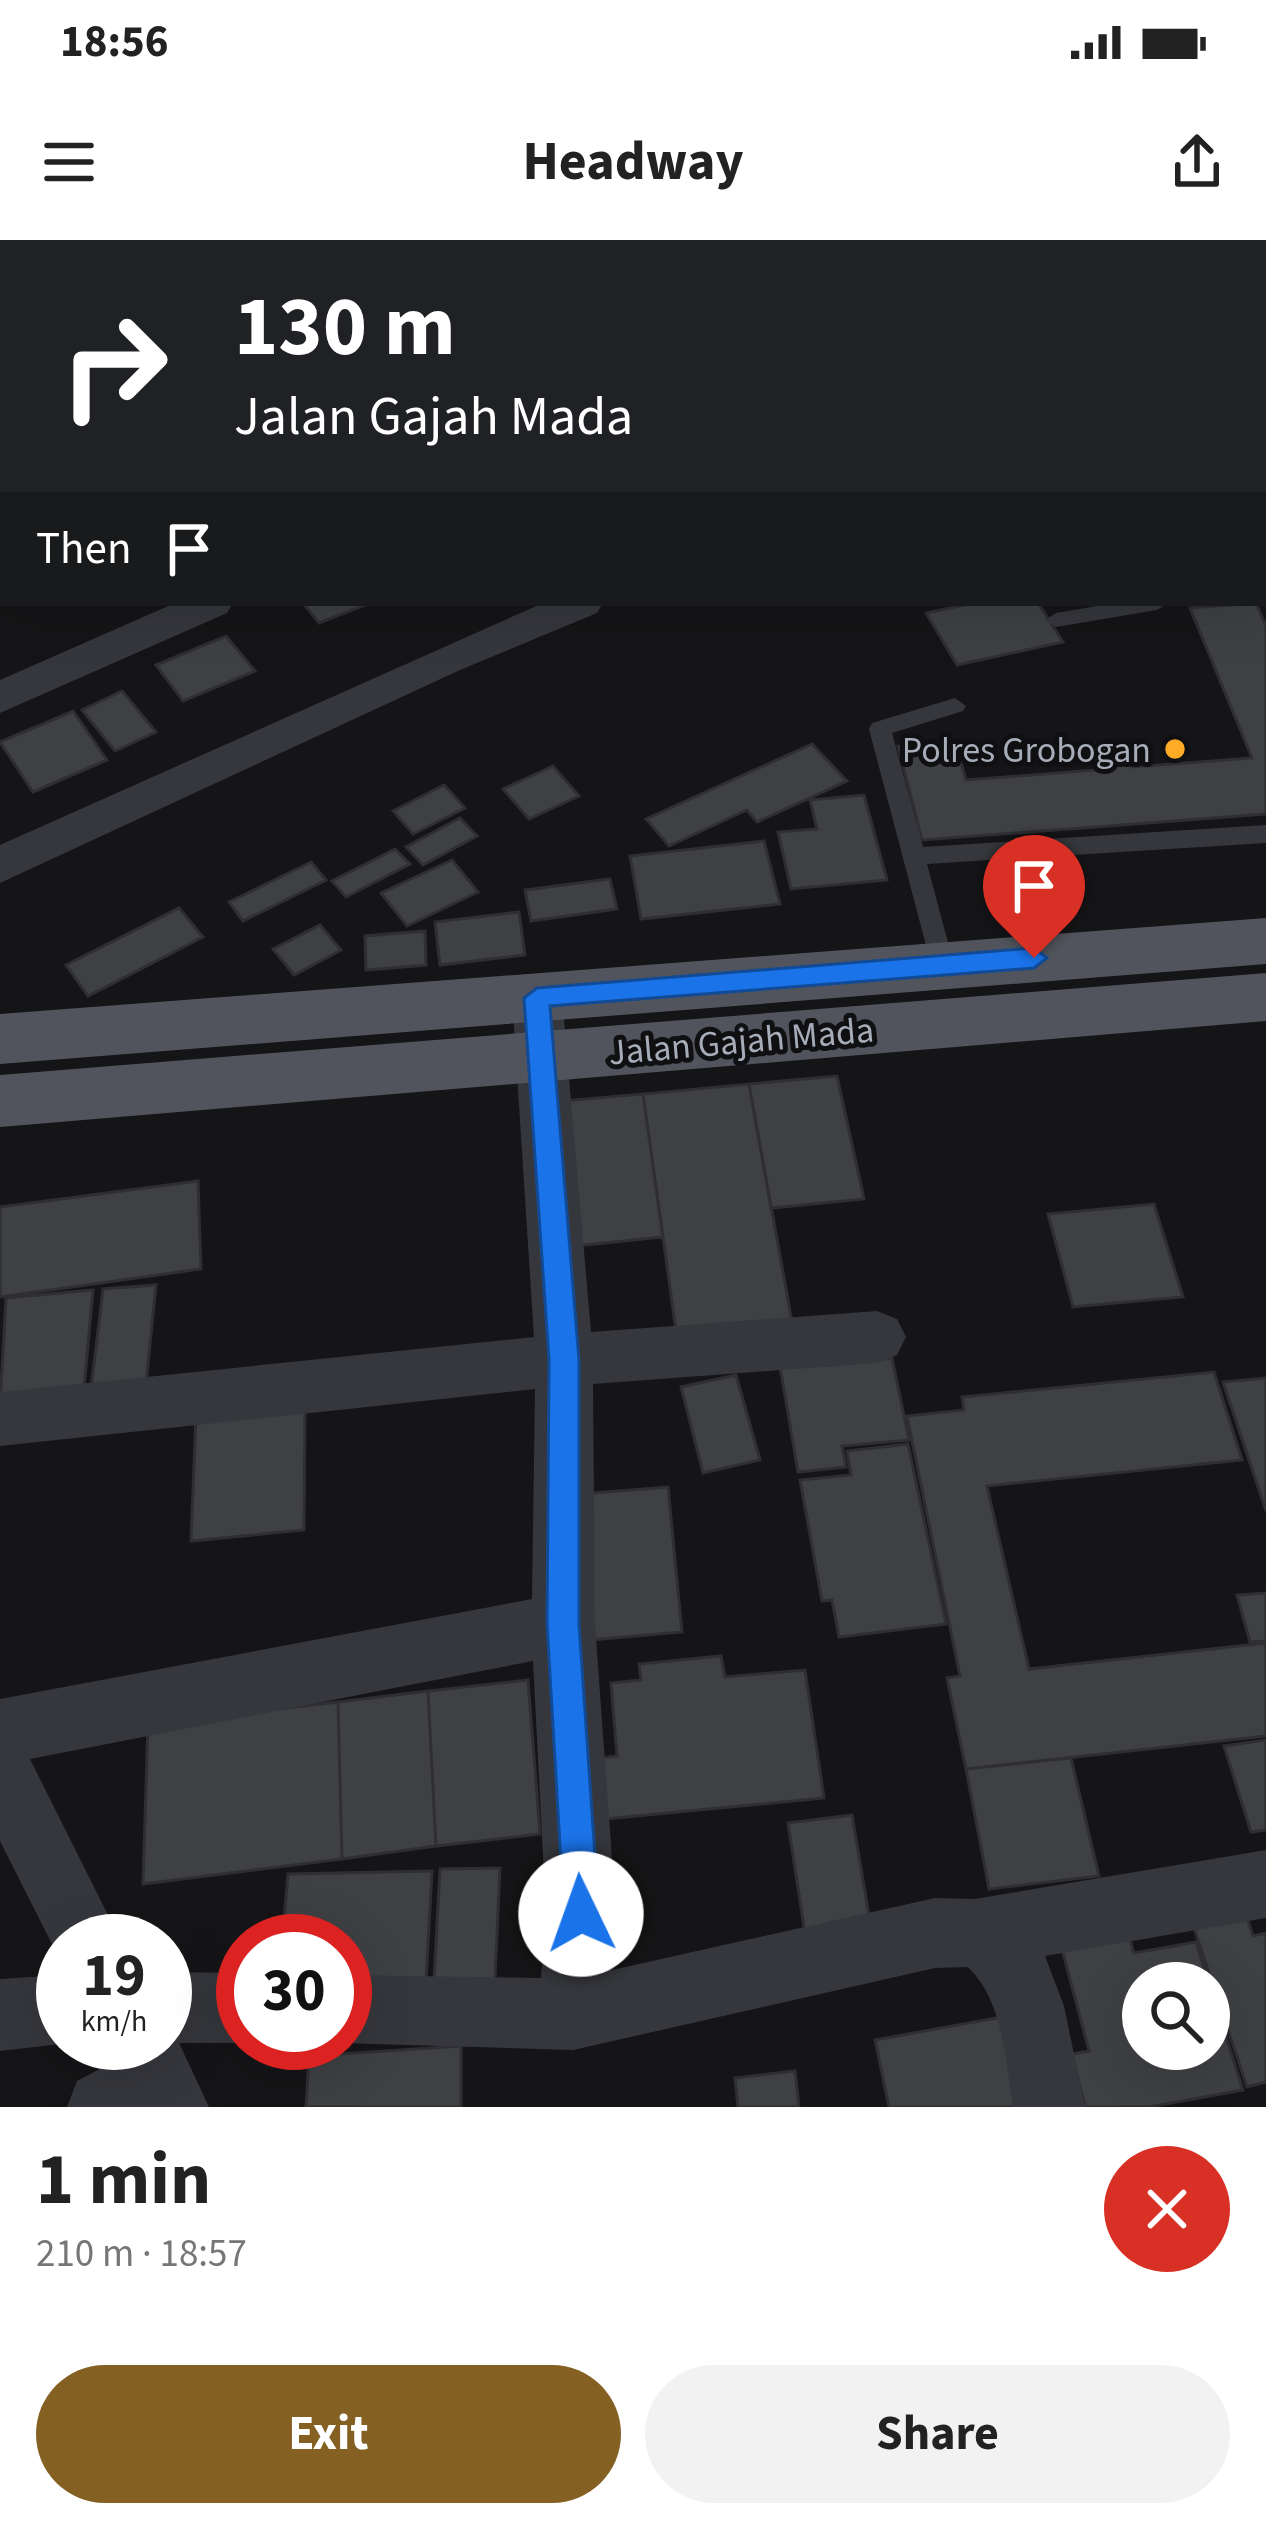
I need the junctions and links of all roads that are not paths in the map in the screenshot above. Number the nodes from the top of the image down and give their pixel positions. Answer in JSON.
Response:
{"nodes":[{"id":1,"x":205,"y":606,"type":"edge"},
{"id":2,"x":575,"y":606,"type":"edge"},
{"id":3,"x":1139,"y":606,"type":"edge"},
{"id":4,"x":1056,"y":620,"type":"dead end"},
{"id":5,"x":0,"y":698,"type":"edge"},
{"id":6,"x":955,"y":706,"type":"dead end"},
{"id":7,"x":1266,"y":834,"type":"edge"},
{"id":8,"x":916,"y":856,"type":"junction"},
{"id":9,"x":0,"y":865,"type":"edge"},
{"id":10,"x":1266,"y":941,"type":"edge"},
{"id":11,"x":942,"y":965,"type":"junction"},
{"id":12,"x":1266,"y":998,"type":"edge"},
{"id":13,"x":539,"y":1027,"type":"junction"},
{"id":14,"x":5,"y":1054,"type":"edge"},
{"id":15,"x":0,"y":1101,"type":"edge"},
{"id":16,"x":877,"y":1337,"type":"dead end"},
{"id":17,"x":564,"y":1360,"type":"junction"},
{"id":18,"x":0,"y":1419,"type":"edge"},
{"id":19,"x":563,"y":1624,"type":"junction"},
{"id":20,"x":0,"y":1732,"type":"edge"},
{"id":21,"x":0,"y":1770,"type":"edge"},
{"id":22,"x":1266,"y":1884,"type":"edge"},
{"id":23,"x":72,"y":1914,"type":"edge"},
{"id":24,"x":977,"y":1933,"type":"junction"},
{"id":25,"x":372,"y":2010,"type":"edge"},
{"id":26,"x":36,"y":2013,"type":"edge"},
{"id":27,"x":573,"y":2014,"type":"junction"},
{"id":28,"x":0,"y":2015,"type":"edge"},
{"id":29,"x":1049,"y":2107,"type":"edge"}],
"edges":[{"from":1,"to":5,"type":"street"},
{"from":2,"to":9,"type":"street"},
{"from":3,"to":4,"type":"lane"},
{"from":6,"to":8,"type":"lane"},
{"from":7,"to":8,"type":"lane"},
{"from":8,"to":11,"type":"lane"},
{"from":10,"to":11,"type":"main road","name":"Jalan Gajah Mada"},
{"from":11,"to":13,"type":"main road","name":"Jalan Gajah Mada"},
{"from":12,"to":13,"type":"main road","name":"Jalan Gajah Mada"},
{"from":13,"to":14,"type":"main road","name":"Jalan Gajah Mada"},
{"from":13,"to":15,"type":"main road","name":"Jalan Gajah Mada"},
{"from":13,"to":17,"type":"street"},
{"from":16,"to":17,"type":"street"},
{"from":17,"to":18,"type":"street"},
{"from":17,"to":19,"type":"street"},
{"from":19,"to":20,"type":"street"},
{"from":19,"to":27,"type":"street"},
{"from":21,"to":23,"type":"street"},
{"from":22,"to":24,"type":"street"},
{"from":24,"to":27,"type":"street"},
{"from":24,"to":29,"type":"street"},
{"from":25,"to":27,"type":"street"},
{"from":26,"to":28,"type":"street"}]}
